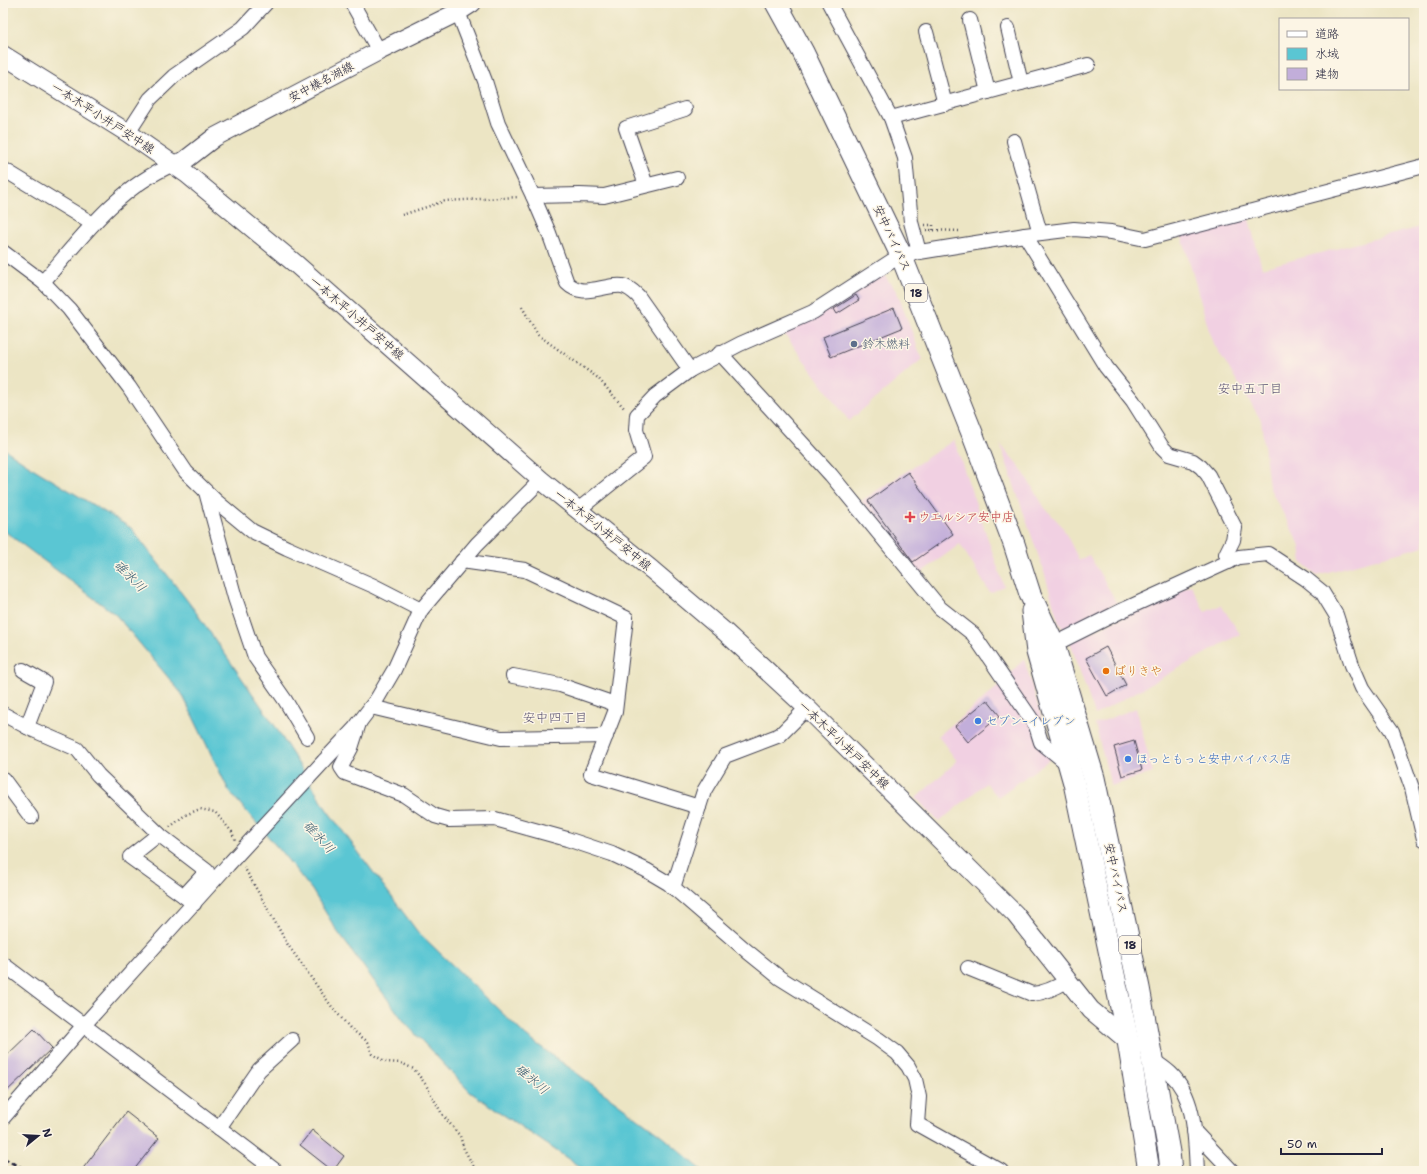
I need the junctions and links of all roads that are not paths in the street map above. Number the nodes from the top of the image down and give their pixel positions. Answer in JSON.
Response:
{"nodes":[{"id":1,"x":266,"y":3,"type":"edge"},
{"id":2,"x":352,"y":3,"type":"edge"},
{"id":3,"x":776,"y":3,"type":"edge"},
{"id":4,"x":829,"y":3,"type":"edge"},
{"id":5,"x":465,"y":7,"type":"edge"},
{"id":6,"x":970,"y":20,"type":"dead end"},
{"id":7,"x":1008,"y":28,"type":"dead end"},
{"id":8,"x":926,"y":32,"type":"dead end"},
{"id":9,"x":379,"y":51,"type":"junction"},
{"id":10,"x":3,"y":55,"type":"edge"},
{"id":11,"x":1088,"y":65,"type":"dead end"},
{"id":12,"x":1021,"y":83,"type":"junction"},
{"id":13,"x":988,"y":92,"type":"junction"},
{"id":14,"x":945,"y":104,"type":"junction"},
{"id":15,"x":685,"y":109,"type":"dead end"},
{"id":16,"x":891,"y":118,"type":"junction"},
{"id":17,"x":128,"y":133,"type":"junction"},
{"id":18,"x":1014,"y":141,"type":"dead end"},
{"id":19,"x":174,"y":164,"type":"junction"},
{"id":20,"x":1424,"y":166,"type":"edge"},
{"id":21,"x":3,"y":168,"type":"edge"},
{"id":22,"x":677,"y":178,"type":"dead end"},
{"id":23,"x":646,"y":185,"type":"junction"},
{"id":24,"x":533,"y":196,"type":"junction"},
{"id":25,"x":93,"y":224,"type":"junction"},
{"id":26,"x":1040,"y":233,"type":"junction"},
{"id":27,"x":1025,"y":235,"type":"junction"},
{"id":28,"x":3,"y":252,"type":"edge"},
{"id":29,"x":910,"y":253,"type":"junction"},
{"id":30,"x":43,"y":282,"type":"junction"},
{"id":31,"x":720,"y":353,"type":"junction"},
{"id":32,"x":690,"y":370,"type":"junction"},
{"id":33,"x":541,"y":480,"type":"junction"},
{"id":34,"x":206,"y":492,"type":"junction"},
{"id":35,"x":578,"y":510,"type":"junction"},
{"id":36,"x":462,"y":561,"type":"junction"},
{"id":37,"x":1229,"y":562,"type":"junction"},
{"id":38,"x":421,"y":610,"type":"junction"},
{"id":39,"x":1046,"y":648,"type":"junction"},
{"id":40,"x":23,"y":670,"type":"dead end"},
{"id":41,"x":513,"y":676,"type":"dead end"},
{"id":42,"x":616,"y":704,"type":"junction"},
{"id":43,"x":371,"y":707,"type":"junction"},
{"id":44,"x":807,"y":708,"type":"junction"},
{"id":45,"x":3,"y":714,"type":"edge"},
{"id":46,"x":359,"y":723,"type":"junction"},
{"id":47,"x":27,"y":727,"type":"junction"},
{"id":48,"x":606,"y":736,"type":"junction"},
{"id":49,"x":307,"y":737,"type":"dead end"},
{"id":50,"x":1069,"y":765,"type":"junction"},
{"id":51,"x":3,"y":780,"type":"edge"},
{"id":52,"x":699,"y":807,"type":"junction"},
{"id":53,"x":30,"y":817,"type":"dead end"},
{"id":54,"x":160,"y":835,"type":"junction"},
{"id":55,"x":1424,"y":839,"type":"edge"},
{"id":56,"x":674,"y":888,"type":"junction"},
{"id":57,"x":189,"y":900,"type":"junction"},
{"id":58,"x":3,"y":964,"type":"edge"},
{"id":59,"x":968,"y":968,"type":"dead end"},
{"id":60,"x":1067,"y":981,"type":"junction"},
{"id":61,"x":84,"y":1025,"type":"junction"},
{"id":62,"x":292,"y":1040,"type":"dead end"},
{"id":63,"x":1128,"y":1041,"type":"junction"},
{"id":64,"x":1153,"y":1060,"type":"junction"},
{"id":65,"x":3,"y":1118,"type":"edge"},
{"id":66,"x":219,"y":1128,"type":"junction"},
{"id":67,"x":1194,"y":1131,"type":"junction"},
{"id":68,"x":276,"y":1171,"type":"edge"},
{"id":69,"x":1002,"y":1171,"type":"edge"},
{"id":70,"x":1149,"y":1171,"type":"edge"},
{"id":71,"x":1170,"y":1171,"type":"edge"},
{"id":72,"x":1197,"y":1171,"type":"edge"},
{"id":73,"x":1232,"y":1171,"type":"edge"}],
"edges":[{"from":1,"to":17,"type":"street"},
{"from":2,"to":9,"type":"street"},
{"from":3,"to":29,"type":"highway","name":"安中バイパス","number":"18"},
{"from":4,"to":16,"type":"street"},
{"from":5,"to":9,"type":"main road","name":"安中榛名湖線"},
{"from":5,"to":24,"type":"street"},
{"from":6,"to":13,"type":"street"},
{"from":7,"to":12,"type":"street"},
{"from":8,"to":14,"type":"street"},
{"from":9,"to":19,"type":"main road","name":"安中榛名湖線"},
{"from":10,"to":17,"type":"main road","name":"一本木平小井戸安中線"},
{"from":11,"to":12,"type":"street"},
{"from":12,"to":13,"type":"street"},
{"from":13,"to":14,"type":"street"},
{"from":14,"to":16,"type":"street"},
{"from":15,"to":23,"type":"street"},
{"from":16,"to":29,"type":"street"},
{"from":17,"to":19,"type":"main road","name":"一本木平小井戸安中線"},
{"from":18,"to":26,"type":"street"},
{"from":19,"to":25,"type":"street"},
{"from":19,"to":33,"type":"main road","name":"一本木平小井戸安中線"},
{"from":20,"to":26,"type":"street"},
{"from":21,"to":25,"type":"street"},
{"from":22,"to":23,"type":"street"},
{"from":23,"to":24,"type":"street"},
{"from":24,"to":32,"type":"street"},
{"from":25,"to":30,"type":"street"},
{"from":26,"to":27,"type":"street"},
{"from":27,"to":29,"type":"street"},
{"from":27,"to":37,"type":"street"},
{"from":28,"to":30,"type":"street"},
{"from":29,"to":31,"type":"street"},
{"from":29,"to":39,"type":"highway","name":"安中バイパス","number":"18"},
{"from":30,"to":34,"type":"street"},
{"from":31,"to":32,"type":"street"},
{"from":31,"to":50,"type":"street"},
{"from":32,"to":35,"type":"street"},
{"from":33,"to":35,"type":"main road","name":"一本木平小井戸安中線"},
{"from":33,"to":36,"type":"street"},
{"from":34,"to":38,"type":"street"},
{"from":34,"to":49,"type":"street"},
{"from":35,"to":44,"type":"main road","name":"一本木平小井戸安中線"},
{"from":36,"to":38,"type":"street"},
{"from":36,"to":42,"type":"street"},
{"from":37,"to":39,"type":"street"},
{"from":37,"to":55,"type":"street"},
{"from":38,"to":43,"type":"street"},
{"from":39,"to":50,"type":"highway","name":"安中バイパス","number":"18"},
{"from":39,"to":64,"type":"highway","name":"安中バイパス","number":"18"},
{"from":40,"to":47,"type":"street"},
{"from":41,"to":42,"type":"street"},
{"from":42,"to":48,"type":"street"},
{"from":43,"to":46,"type":"street"},
{"from":43,"to":48,"type":"street"},
{"from":44,"to":52,"type":"street"},
{"from":44,"to":60,"type":"main road","name":"一本木平小井戸安中線"},
{"from":45,"to":47,"type":"street"},
{"from":46,"to":56,"type":"street"},
{"from":46,"to":57,"type":"street","bridge":true},
{"from":47,"to":54,"type":"street"},
{"from":48,"to":52,"type":"street"},
{"from":50,"to":63,"type":"highway","name":"安中バイパス","number":"18"},
{"from":51,"to":53,"type":"street"},
{"from":52,"to":56,"type":"street"},
{"from":54,"to":57,"type":"street"},
{"from":54,"to":57,"type":"street"},
{"from":56,"to":69,"type":"street"},
{"from":57,"to":61,"type":"street"},
{"from":58,"to":61,"type":"street"},
{"from":59,"to":60,"type":"street"},
{"from":60,"to":63,"type":"main road","name":"一本木平小井戸安中線"},
{"from":61,"to":65,"type":"street"},
{"from":61,"to":66,"type":"street"},
{"from":62,"to":66,"type":"street"},
{"from":63,"to":64,"type":"main road","name":"一本木平小井戸安中線"},
{"from":63,"to":70,"type":"highway","name":"安中バイパス","number":"18"},
{"from":64,"to":67,"type":"street"},
{"from":64,"to":71,"type":"highway","name":"安中バイパス","number":"18"},
{"from":66,"to":68,"type":"street"},
{"from":67,"to":72,"type":"street"},
{"from":67,"to":73,"type":"street"}]}
